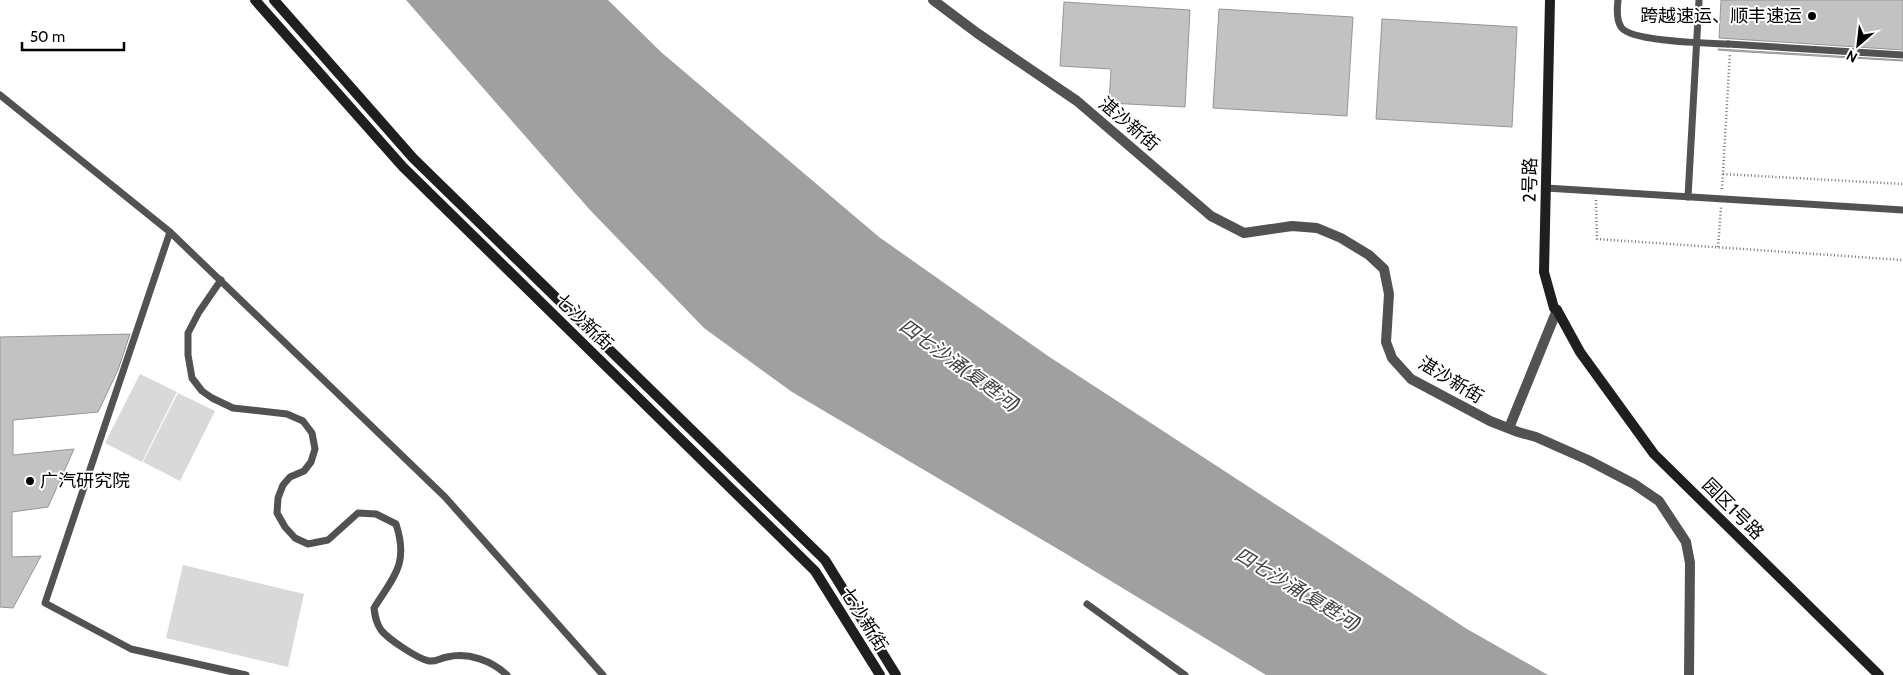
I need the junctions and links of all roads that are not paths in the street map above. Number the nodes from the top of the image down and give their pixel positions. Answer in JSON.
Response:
{"nodes":[{"id":1,"x":255,"y":0,"type":"edge"},
{"id":2,"x":274,"y":0,"type":"edge"},
{"id":3,"x":933,"y":0,"type":"edge"},
{"id":4,"x":1550,"y":0,"type":"edge"},
{"id":5,"x":1618,"y":0,"type":"edge"},
{"id":6,"x":1699,"y":0,"type":"edge"},
{"id":7,"x":1903,"y":55,"type":"edge"},
{"id":8,"x":0,"y":95,"type":"edge"},
{"id":9,"x":1546,"y":188,"type":"junction"},
{"id":10,"x":1688,"y":197,"type":"junction"},
{"id":11,"x":1903,"y":210,"type":"edge"},
{"id":12,"x":170,"y":232,"type":"junction"},
{"id":13,"x":221,"y":280,"type":"junction"},
{"id":14,"x":1557,"y":310,"type":"junction"},
{"id":15,"x":1580,"y":352,"type":"joint"},
{"id":16,"x":1509,"y":428,"type":"junction"},
{"id":17,"x":1087,"y":604,"type":"dead end"},
{"id":18,"x":246,"y":675,"type":"edge"},
{"id":19,"x":507,"y":675,"type":"edge"},
{"id":20,"x":603,"y":675,"type":"edge"},
{"id":21,"x":880,"y":675,"type":"edge"},
{"id":22,"x":896,"y":675,"type":"edge"},
{"id":23,"x":1185,"y":675,"type":"edge"},
{"id":24,"x":1689,"y":675,"type":"edge"},
{"id":25,"x":1878,"y":675,"type":"edge"}],
"edges":[{"from":1,"to":21,"type":"street","name":"七沙新街"},
{"from":2,"to":22,"type":"street","name":"七沙新街"},
{"from":3,"to":16,"type":"street","name":"湛沙新街"},
{"from":4,"to":9,"type":"street","name":"2号路"},
{"from":5,"to":7,"type":"lane","bridge":true},
{"from":6,"to":10,"type":"lane"},
{"from":8,"to":12,"type":"lane"},
{"from":9,"to":10,"type":"lane"},
{"from":9,"to":14,"type":"street","name":"2号路"},
{"from":10,"to":11,"type":"lane"},
{"from":12,"to":13,"type":"lane"},
{"from":12,"to":18,"type":"lane"},
{"from":13,"to":19,"type":"lane"},
{"from":13,"to":20,"type":"lane"},
{"from":14,"to":15,"type":"street","name":"2号路"},
{"from":14,"to":16,"type":"street"},
{"from":15,"to":25,"type":"street","name":"园区1号路"},
{"from":16,"to":24,"type":"street","name":"湛沙新街"},
{"from":17,"to":23,"type":"lane"}]}
